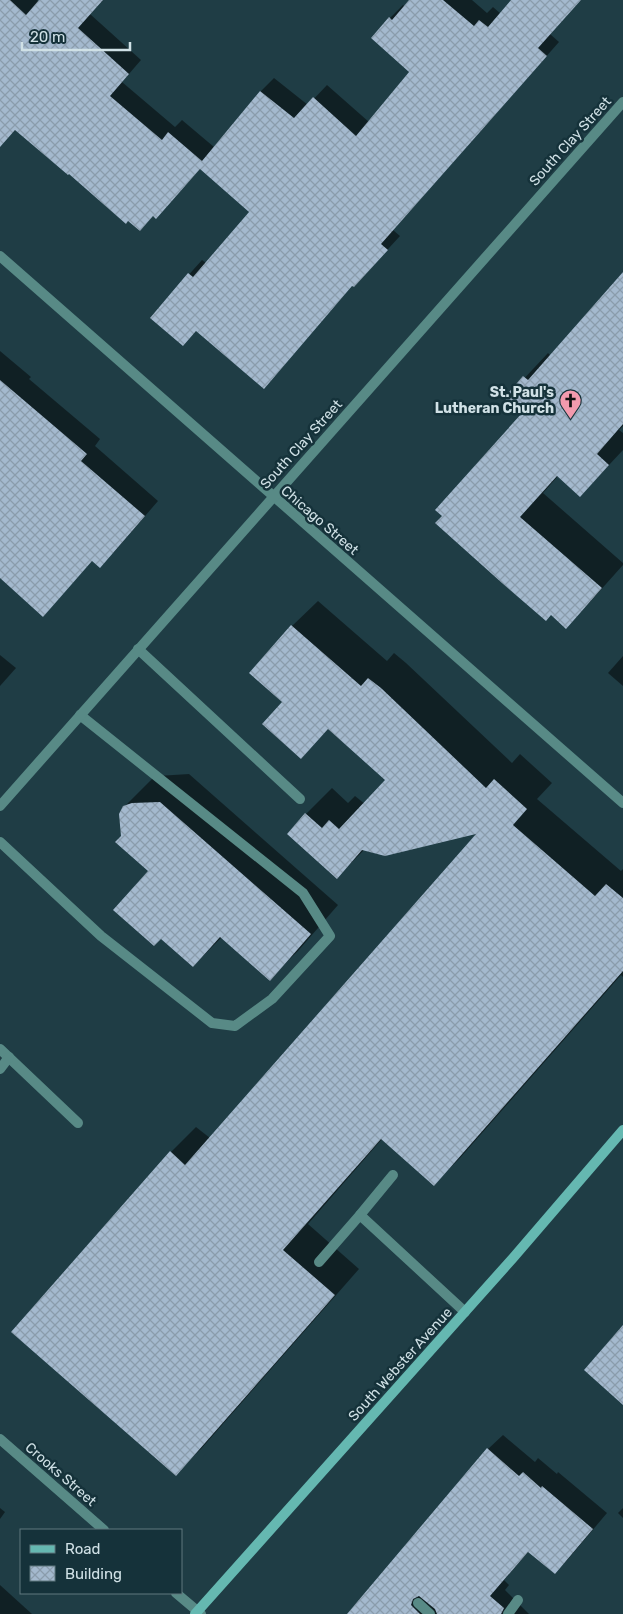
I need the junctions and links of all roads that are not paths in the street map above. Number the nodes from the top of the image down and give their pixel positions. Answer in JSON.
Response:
{"nodes":[{"id":1,"x":623,"y":102,"type":"edge"},
{"id":2,"x":0,"y":256,"type":"edge"},
{"id":3,"x":273,"y":496,"type":"junction"},
{"id":4,"x":138,"y":649,"type":"junction"},
{"id":5,"x":80,"y":715,"type":"junction"},
{"id":6,"x":300,"y":799,"type":"dead end"},
{"id":7,"x":623,"y":804,"type":"edge"},
{"id":8,"x":0,"y":806,"type":"edge"},
{"id":9,"x":0,"y":842,"type":"edge"},
{"id":10,"x":0,"y":1049,"type":"edge"},
{"id":11,"x":9,"y":1057,"type":"junction"},
{"id":12,"x":0,"y":1069,"type":"edge"},
{"id":13,"x":78,"y":1123,"type":"dead end"},
{"id":14,"x":623,"y":1130,"type":"edge"},
{"id":15,"x":393,"y":1175,"type":"dead end"},
{"id":16,"x":360,"y":1215,"type":"junction"},
{"id":17,"x":319,"y":1262,"type":"dead end"},
{"id":18,"x":465,"y":1312,"type":"junction"},
{"id":19,"x":0,"y":1439,"type":"edge"},
{"id":20,"x":103,"y":1529,"type":"edge"},
{"id":21,"x":177,"y":1594,"type":"edge"},
{"id":22,"x":518,"y":1600,"type":"dead end"},
{"id":23,"x":418,"y":1603,"type":"dead end"},
{"id":24,"x":198,"y":1613,"type":"edge"},
{"id":25,"x":430,"y":1614,"type":"edge"},
{"id":26,"x":508,"y":1614,"type":"edge"}],
"edges":[{"from":1,"to":3,"type":"street","name":"South Clay Street"},
{"from":2,"to":3,"type":"street","name":"Chicago Street"},
{"from":3,"to":4,"type":"street","name":"South Clay Street"},
{"from":3,"to":7,"type":"street","name":"Chicago Street"},
{"from":4,"to":5,"type":"street","name":"South Clay Street"},
{"from":4,"to":6,"type":"street"},
{"from":5,"to":8,"type":"street","name":"South Clay Street"},
{"from":5,"to":9,"type":"street"},
{"from":10,"to":11,"type":"street"},
{"from":11,"to":12,"type":"street"},
{"from":11,"to":13,"type":"street"},
{"from":14,"to":18,"type":"main road","name":"South Webster Avenue"},
{"from":15,"to":16,"type":"street"},
{"from":16,"to":17,"type":"street"},
{"from":16,"to":18,"type":"street"},
{"from":18,"to":24,"type":"main road","name":"South Webster Avenue"},
{"from":19,"to":20,"type":"street","name":"Crooks Street"},
{"from":21,"to":24,"type":"street"},
{"from":22,"to":26,"type":"street"},
{"from":23,"to":25,"type":"street"}]}
